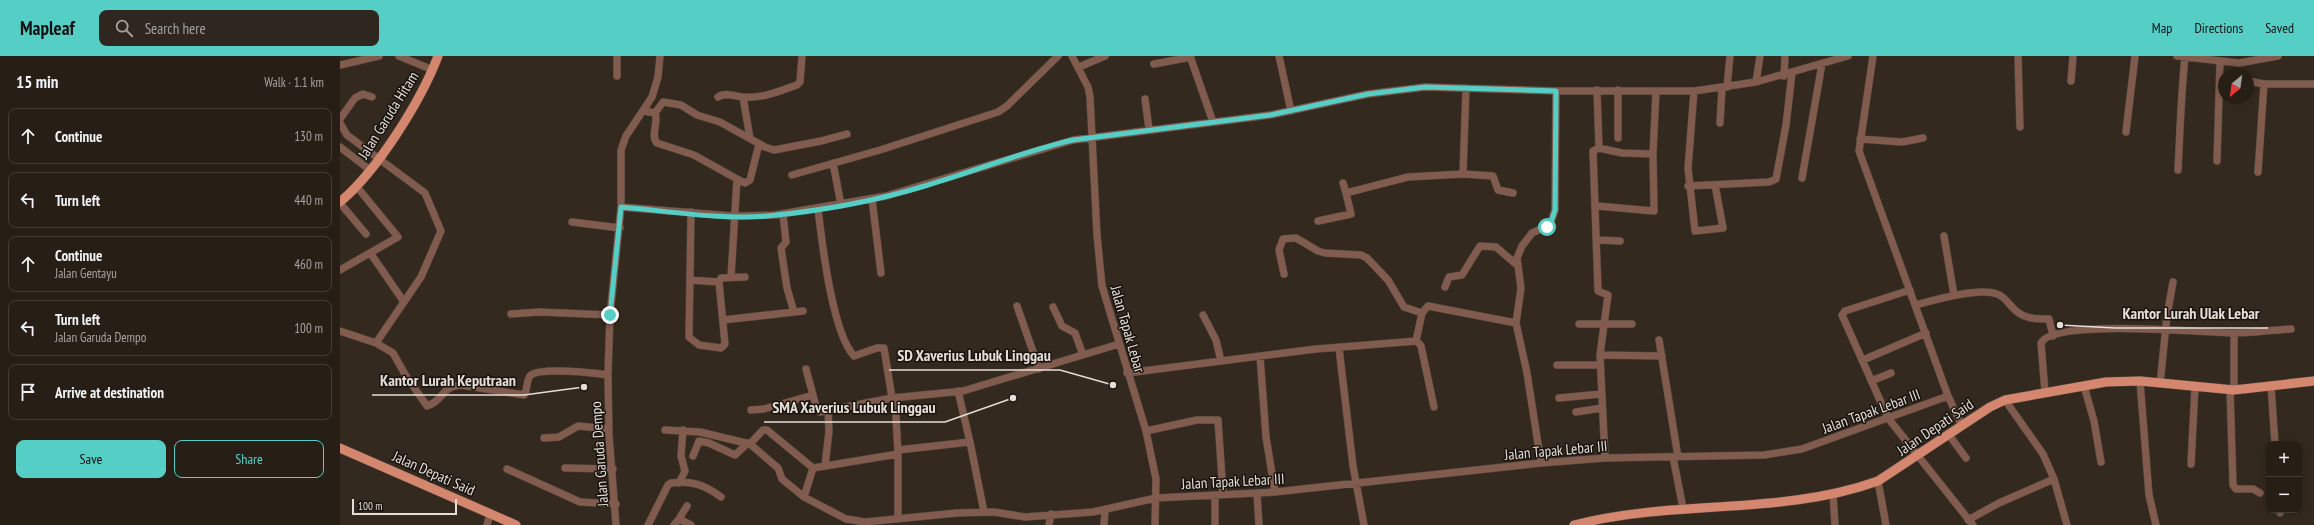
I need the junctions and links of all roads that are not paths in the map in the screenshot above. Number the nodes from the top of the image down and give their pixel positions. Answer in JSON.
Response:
{"nodes":[{"id":1,"x":379,"y":56,"type":"edge"},
{"id":2,"x":400,"y":56,"type":"edge"},
{"id":3,"x":438,"y":56,"type":"edge"},
{"id":4,"x":617,"y":56,"type":"edge"},
{"id":5,"x":660,"y":56,"type":"edge"},
{"id":6,"x":802,"y":56,"type":"edge"},
{"id":7,"x":1058,"y":56,"type":"edge"},
{"id":8,"x":1072,"y":56,"type":"edge"},
{"id":9,"x":1105,"y":56,"type":"edge"},
{"id":10,"x":1190,"y":56,"type":"edge"},
{"id":11,"x":1279,"y":56,"type":"edge"},
{"id":12,"x":1730,"y":56,"type":"edge"},
{"id":13,"x":1760,"y":56,"type":"edge"},
{"id":14,"x":1785,"y":56,"type":"edge"},
{"id":15,"x":1848,"y":56,"type":"edge"},
{"id":16,"x":1873,"y":56,"type":"edge"},
{"id":17,"x":2018,"y":56,"type":"edge"},
{"id":18,"x":2073,"y":56,"type":"edge"},
{"id":19,"x":2135,"y":56,"type":"edge"},
{"id":20,"x":2176,"y":56,"type":"edge"},
{"id":21,"x":2278,"y":56,"type":"edge"},
{"id":22,"x":2185,"y":57,"type":"junction"},
{"id":23,"x":1824,"y":61,"type":"edge"},
{"id":24,"x":2220,"y":61,"type":"junction"},
{"id":25,"x":1154,"y":64,"type":"dead end"},
{"id":26,"x":340,"y":65,"type":"edge"},
{"id":27,"x":1079,"y":67,"type":"junction"},
{"id":28,"x":2221,"y":68,"type":"edge"},
{"id":29,"x":433,"y":70,"type":"junction"},
{"id":30,"x":1792,"y":73,"type":"junction"},
{"id":31,"x":617,"y":76,"type":"dead end"},
{"id":32,"x":1784,"y":76,"type":"junction"},
{"id":33,"x":2071,"y":81,"type":"dead end"},
{"id":34,"x":1756,"y":82,"type":"junction"},
{"id":35,"x":2254,"y":82,"type":"edge"},
{"id":36,"x":2264,"y":84,"type":"junction"},
{"id":37,"x":2314,"y":84,"type":"edge"},
{"id":38,"x":1466,"y":88,"type":"junction"},
{"id":39,"x":1724,"y":88,"type":"junction"},
{"id":40,"x":1597,"y":90,"type":"junction"},
{"id":41,"x":1618,"y":90,"type":"junction"},
{"id":42,"x":1694,"y":90,"type":"junction"},
{"id":43,"x":1556,"y":91,"type":"junction"},
{"id":44,"x":1656,"y":91,"type":"junction"},
{"id":45,"x":372,"y":97,"type":"dead end"},
{"id":46,"x":718,"y":97,"type":"dead end"},
{"id":47,"x":743,"y":97,"type":"junction"},
{"id":48,"x":1145,"y":99,"type":"dead end"},
{"id":49,"x":2220,"y":104,"type":"edge"},
{"id":50,"x":644,"y":111,"type":"junction"},
{"id":51,"x":1291,"y":111,"type":"junction"},
{"id":52,"x":655,"y":113,"type":"junction"},
{"id":53,"x":340,"y":119,"type":"edge"},
{"id":54,"x":1213,"y":122,"type":"junction"},
{"id":55,"x":340,"y":123,"type":"edge"},
{"id":56,"x":1720,"y":123,"type":"dead end"},
{"id":57,"x":2020,"y":127,"type":"dead end"},
{"id":58,"x":1149,"y":129,"type":"junction"},
{"id":59,"x":2126,"y":132,"type":"dead end"},
{"id":60,"x":847,"y":134,"type":"dead end"},
{"id":61,"x":1094,"y":136,"type":"junction"},
{"id":62,"x":750,"y":138,"type":"junction"},
{"id":63,"x":1618,"y":138,"type":"dead end"},
{"id":64,"x":1923,"y":138,"type":"dead end"},
{"id":65,"x":1860,"y":139,"type":"junction"},
{"id":66,"x":759,"y":144,"type":"junction"},
{"id":67,"x":340,"y":147,"type":"edge"},
{"id":68,"x":1599,"y":148,"type":"junction"},
{"id":69,"x":1653,"y":154,"type":"junction"},
{"id":70,"x":377,"y":159,"type":"junction"},
{"id":71,"x":2217,"y":161,"type":"dead end"},
{"id":72,"x":833,"y":163,"type":"junction"},
{"id":73,"x":370,"y":170,"type":"junction"},
{"id":74,"x":2178,"y":170,"type":"dead end"},
{"id":75,"x":2258,"y":172,"type":"dead end"},
{"id":76,"x":1463,"y":174,"type":"junction"},
{"id":77,"x":792,"y":175,"type":"dead end"},
{"id":78,"x":1802,"y":178,"type":"dead end"},
{"id":79,"x":737,"y":179,"type":"junction"},
{"id":80,"x":1343,"y":183,"type":"dead end"},
{"id":81,"x":1715,"y":184,"type":"junction"},
{"id":82,"x":1688,"y":186,"type":"junction"},
{"id":83,"x":357,"y":187,"type":"junction"},
{"id":84,"x":1346,"y":193,"type":"junction"},
{"id":85,"x":1513,"y":193,"type":"dead end"},
{"id":86,"x":872,"y":199,"type":"junction"},
{"id":87,"x":340,"y":202,"type":"edge"},
{"id":88,"x":841,"y":205,"type":"junction"},
{"id":89,"x":1596,"y":206,"type":"junction"},
{"id":90,"x":621,"y":207,"type":"junction"},
{"id":91,"x":818,"y":209,"type":"junction"},
{"id":92,"x":691,"y":212,"type":"junction"},
{"id":93,"x":783,"y":214,"type":"junction"},
{"id":94,"x":733,"y":216,"type":"junction"},
{"id":95,"x":1318,"y":221,"type":"dead end"},
{"id":96,"x":572,"y":222,"type":"dead end"},
{"id":97,"x":620,"y":228,"type":"junction"},
{"id":98,"x":366,"y":234,"type":"dead end"},
{"id":99,"x":1944,"y":236,"type":"dead end"},
{"id":100,"x":1597,"y":240,"type":"junction"},
{"id":101,"x":1620,"y":241,"type":"dead end"},
{"id":102,"x":371,"y":254,"type":"junction"},
{"id":103,"x":1517,"y":265,"type":"junction"},
{"id":104,"x":340,"y":270,"type":"edge"},
{"id":105,"x":881,"y":273,"type":"dead end"},
{"id":106,"x":1284,"y":274,"type":"dead end"},
{"id":107,"x":731,"y":277,"type":"junction"},
{"id":108,"x":745,"y":277,"type":"dead end"},
{"id":109,"x":690,"y":280,"type":"junction"},
{"id":110,"x":719,"y":282,"type":"junction"},
{"id":111,"x":2173,"y":282,"type":"dead end"},
{"id":112,"x":1445,"y":287,"type":"dead end"},
{"id":113,"x":1910,"y":290,"type":"junction"},
{"id":114,"x":1954,"y":295,"type":"junction"},
{"id":115,"x":404,"y":302,"type":"junction"},
{"id":116,"x":1916,"y":305,"type":"junction"},
{"id":117,"x":1017,"y":306,"type":"dead end"},
{"id":118,"x":1053,"y":307,"type":"dead end"},
{"id":119,"x":803,"y":311,"type":"dead end"},
{"id":120,"x":794,"y":312,"type":"junction"},
{"id":121,"x":1422,"y":313,"type":"junction"},
{"id":122,"x":511,"y":314,"type":"dead end"},
{"id":123,"x":610,"y":315,"type":"junction"},
{"id":124,"x":1203,"y":316,"type":"dead end"},
{"id":125,"x":723,"y":320,"type":"junction"},
{"id":126,"x":1516,"y":323,"type":"junction"},
{"id":127,"x":1579,"y":324,"type":"dead end"},
{"id":128,"x":1632,"y":324,"type":"dead end"},
{"id":129,"x":1604,"y":326,"type":"junction"},
{"id":130,"x":2291,"y":328,"type":"dead end"},
{"id":131,"x":2166,"y":330,"type":"junction"},
{"id":132,"x":340,"y":331,"type":"edge"},
{"id":133,"x":1926,"y":333,"type":"junction"},
{"id":134,"x":2234,"y":333,"type":"junction"},
{"id":135,"x":2053,"y":336,"type":"junction"},
{"id":136,"x":1659,"y":340,"type":"dead end"},
{"id":137,"x":1416,"y":341,"type":"junction"},
{"id":138,"x":376,"y":343,"type":"junction"},
{"id":139,"x":1119,"y":344,"type":"junction"},
{"id":140,"x":1339,"y":348,"type":"junction"},
{"id":141,"x":1083,"y":355,"type":"junction"},
{"id":142,"x":1600,"y":355,"type":"junction"},
{"id":143,"x":1260,"y":356,"type":"junction"},
{"id":144,"x":1662,"y":356,"type":"junction"},
{"id":145,"x":1863,"y":360,"type":"junction"},
{"id":146,"x":1221,"y":361,"type":"junction"},
{"id":147,"x":1558,"y":365,"type":"dead end"},
{"id":148,"x":1600,"y":365,"type":"junction"},
{"id":149,"x":806,"y":369,"type":"dead end"},
{"id":150,"x":1039,"y":369,"type":"junction"},
{"id":151,"x":1127,"y":373,"type":"junction"},
{"id":152,"x":1891,"y":373,"type":"dead end"},
{"id":153,"x":608,"y":375,"type":"junction"},
{"id":154,"x":2314,"y":381,"type":"edge"},
{"id":155,"x":1871,"y":382,"type":"junction"},
{"id":156,"x":2140,"y":382,"type":"junction"},
{"id":157,"x":2160,"y":384,"type":"junction"},
{"id":158,"x":2272,"y":385,"type":"junction"},
{"id":159,"x":2084,"y":386,"type":"junction"},
{"id":160,"x":2195,"y":387,"type":"junction"},
{"id":161,"x":2232,"y":390,"type":"junction"},
{"id":162,"x":958,"y":391,"type":"junction"},
{"id":163,"x":2045,"y":392,"type":"junction"},
{"id":164,"x":1601,"y":394,"type":"junction"},
{"id":165,"x":813,"y":395,"type":"junction"},
{"id":166,"x":1948,"y":396,"type":"junction"},
{"id":167,"x":893,"y":398,"type":"junction"},
{"id":168,"x":1559,"y":398,"type":"dead end"},
{"id":169,"x":2005,"y":400,"type":"junction"},
{"id":170,"x":1434,"y":407,"type":"dead end"},
{"id":171,"x":1602,"y":408,"type":"junction"},
{"id":172,"x":751,"y":410,"type":"dead end"},
{"id":173,"x":828,"y":410,"type":"junction"},
{"id":174,"x":1576,"y":412,"type":"dead end"},
{"id":175,"x":1888,"y":418,"type":"junction"},
{"id":176,"x":1962,"y":426,"type":"junction"},
{"id":177,"x":609,"y":429,"type":"junction"},
{"id":178,"x":665,"y":430,"type":"dead end"},
{"id":179,"x":683,"y":430,"type":"junction"},
{"id":180,"x":1146,"y":431,"type":"junction"},
{"id":181,"x":700,"y":432,"type":"junction"},
{"id":182,"x":1949,"y":435,"type":"junction"},
{"id":183,"x":544,"y":438,"type":"dead end"},
{"id":184,"x":699,"y":441,"type":"junction"},
{"id":185,"x":2274,"y":441,"type":"edge"},
{"id":186,"x":970,"y":442,"type":"junction"},
{"id":187,"x":749,"y":444,"type":"junction"},
{"id":188,"x":341,"y":450,"type":"edge"},
{"id":189,"x":898,"y":452,"type":"junction"},
{"id":190,"x":693,"y":456,"type":"dead end"},
{"id":191,"x":1917,"y":456,"type":"junction"},
{"id":192,"x":1676,"y":457,"type":"junction"},
{"id":193,"x":1605,"y":458,"type":"junction"},
{"id":194,"x":1966,"y":458,"type":"dead end"},
{"id":195,"x":2101,"y":462,"type":"dead end"},
{"id":196,"x":1541,"y":463,"type":"junction"},
{"id":197,"x":2191,"y":464,"type":"dead end"},
{"id":198,"x":825,"y":466,"type":"junction"},
{"id":199,"x":566,"y":468,"type":"dead end"},
{"id":200,"x":813,"y":468,"type":"junction"},
{"id":201,"x":507,"y":469,"type":"dead end"},
{"id":202,"x":613,"y":469,"type":"junction"},
{"id":203,"x":2054,"y":479,"type":"junction"},
{"id":204,"x":1878,"y":481,"type":"junction"},
{"id":205,"x":679,"y":482,"type":"junction"},
{"id":206,"x":1357,"y":484,"type":"junction"},
{"id":207,"x":1275,"y":492,"type":"junction"},
{"id":208,"x":1257,"y":493,"type":"junction"},
{"id":209,"x":2260,"y":493,"type":"dead end"},
{"id":210,"x":1223,"y":494,"type":"junction"},
{"id":211,"x":1833,"y":494,"type":"junction"},
{"id":212,"x":1215,"y":495,"type":"junction"},
{"id":213,"x":721,"y":497,"type":"dead end"},
{"id":214,"x":804,"y":497,"type":"junction"},
{"id":215,"x":1156,"y":498,"type":"junction"},
{"id":216,"x":616,"y":504,"type":"junction"},
{"id":217,"x":687,"y":506,"type":"dead end"},
{"id":218,"x":1683,"y":508,"type":"junction"},
{"id":219,"x":1105,"y":511,"type":"junction"},
{"id":220,"x":984,"y":512,"type":"junction"},
{"id":221,"x":490,"y":514,"type":"junction"},
{"id":222,"x":1051,"y":514,"type":"junction"},
{"id":223,"x":679,"y":519,"type":"junction"},
{"id":224,"x":898,"y":520,"type":"junction"},
{"id":225,"x":1971,"y":522,"type":"edge"},
{"id":226,"x":1589,"y":523,"type":"edge"},
{"id":227,"x":487,"y":525,"type":"edge"},
{"id":228,"x":516,"y":525,"type":"edge"},
{"id":229,"x":616,"y":525,"type":"edge"},
{"id":230,"x":649,"y":525,"type":"edge"},
{"id":231,"x":674,"y":525,"type":"edge"},
{"id":232,"x":691,"y":525,"type":"edge"},
{"id":233,"x":1049,"y":525,"type":"edge"},
{"id":234,"x":1104,"y":525,"type":"edge"},
{"id":235,"x":1155,"y":525,"type":"edge"},
{"id":236,"x":1215,"y":525,"type":"edge"},
{"id":237,"x":1259,"y":525,"type":"edge"},
{"id":238,"x":1364,"y":525,"type":"edge"},
{"id":239,"x":1574,"y":525,"type":"edge"},
{"id":240,"x":1835,"y":525,"type":"edge"},
{"id":241,"x":1886,"y":525,"type":"edge"},
{"id":242,"x":2067,"y":525,"type":"edge"},
{"id":243,"x":2156,"y":525,"type":"edge"}],
"edges":[{"from":1,"to":26,"type":"street"},
{"from":2,"to":29,"type":"street"},
{"from":3,"to":29,"type":"main road","name":"Jalan Garuda Hitam"},
{"from":4,"to":31,"type":"street"},
{"from":5,"to":50,"type":"street","name":"Jalan Garuda Dempo"},
{"from":6,"to":47,"type":"street"},
{"from":7,"to":72,"type":"street"},
{"from":8,"to":27,"type":"street","name":"Jalan Tapak Lebar"},
{"from":9,"to":27,"type":"street"},
{"from":10,"to":25,"type":"street"},
{"from":10,"to":54,"type":"street"},
{"from":11,"to":51,"type":"street"},
{"from":12,"to":39,"type":"street"},
{"from":13,"to":34,"type":"street"},
{"from":14,"to":32,"type":"street"},
{"from":15,"to":23,"type":"street"},
{"from":16,"to":65,"type":"street"},
{"from":17,"to":57,"type":"street"},
{"from":18,"to":33,"type":"street"},
{"from":19,"to":59,"type":"street"},
{"from":20,"to":22,"type":"street"},
{"from":21,"to":24,"type":"street"},
{"from":22,"to":24,"type":"street"},
{"from":22,"to":74,"type":"street"},
{"from":23,"to":30,"type":"street"},
{"from":23,"to":78,"type":"street"},
{"from":24,"to":28,"type":"street"},
{"from":27,"to":61,"type":"street","name":"Jalan Tapak Lebar"},
{"from":29,"to":70,"type":"main road","name":"Jalan Garuda Hitam"},
{"from":30,"to":32,"type":"street"},
{"from":30,"to":81,"type":"street"},
{"from":32,"to":34,"type":"street"},
{"from":34,"to":39,"type":"street"},
{"from":35,"to":36,"type":"street"},
{"from":36,"to":37,"type":"street"},
{"from":36,"to":75,"type":"street"},
{"from":38,"to":43,"type":"street"},
{"from":38,"to":51,"type":"street"},
{"from":38,"to":76,"type":"street"},
{"from":39,"to":42,"type":"street"},
{"from":39,"to":56,"type":"street"},
{"from":40,"to":41,"type":"street"},
{"from":40,"to":43,"type":"street"},
{"from":40,"to":68,"type":"street"},
{"from":41,"to":44,"type":"street"},
{"from":41,"to":63,"type":"street"},
{"from":42,"to":44,"type":"street"},
{"from":42,"to":82,"type":"street"},
{"from":43,"to":103,"type":"street"},
{"from":44,"to":69,"type":"street"},
{"from":45,"to":53,"type":"street"},
{"from":46,"to":47,"type":"street"},
{"from":47,"to":62,"type":"street"},
{"from":48,"to":58,"type":"street"},
{"from":49,"to":71,"type":"street"},
{"from":50,"to":52,"type":"street"},
{"from":50,"to":90,"type":"street","name":"Jalan Garuda Dempo"},
{"from":51,"to":54,"type":"street"},
{"from":52,"to":62,"type":"street"},
{"from":52,"to":79,"type":"street"},
{"from":54,"to":58,"type":"street"},
{"from":55,"to":70,"type":"street"},
{"from":58,"to":61,"type":"street"},
{"from":60,"to":66,"type":"street"},
{"from":61,"to":86,"type":"street"},
{"from":61,"to":139,"type":"street","name":"Jalan Tapak Lebar"},
{"from":62,"to":66,"type":"street"},
{"from":64,"to":65,"type":"street"},
{"from":65,"to":113,"type":"street"},
{"from":66,"to":79,"type":"street"},
{"from":67,"to":73,"type":"street"},
{"from":68,"to":69,"type":"street"},
{"from":68,"to":89,"type":"street"},
{"from":69,"to":89,"type":"street"},
{"from":70,"to":73,"type":"main road","name":"Jalan Garuda Hitam"},
{"from":70,"to":115,"type":"street"},
{"from":72,"to":77,"type":"street"},
{"from":72,"to":88,"type":"street"},
{"from":73,"to":83,"type":"main road","name":"Jalan Garuda Hitam"},
{"from":76,"to":84,"type":"street"},
{"from":76,"to":85,"type":"street"},
{"from":79,"to":94,"type":"street"},
{"from":80,"to":84,"type":"street"},
{"from":81,"to":82,"type":"street"},
{"from":81,"to":82,"type":"street"},
{"from":83,"to":87,"type":"main road","name":"Jalan Garuda Hitam"},
{"from":83,"to":102,"type":"street"},
{"from":84,"to":95,"type":"street"},
{"from":86,"to":88,"type":"street"},
{"from":86,"to":105,"type":"street"},
{"from":87,"to":98,"type":"street"},
{"from":88,"to":91,"type":"street"},
{"from":89,"to":100,"type":"street"},
{"from":90,"to":92,"type":"street"},
{"from":90,"to":97,"type":"street","name":"Jalan Garuda Dempo"},
{"from":91,"to":93,"type":"street"},
{"from":91,"to":167,"type":"street"},
{"from":92,"to":94,"type":"street"},
{"from":92,"to":109,"type":"street"},
{"from":93,"to":94,"type":"street"},
{"from":93,"to":120,"type":"street"},
{"from":94,"to":107,"type":"street"},
{"from":96,"to":97,"type":"street"},
{"from":97,"to":123,"type":"street","name":"Jalan Garuda Dempo"},
{"from":99,"to":114,"type":"street"},
{"from":100,"to":101,"type":"street"},
{"from":100,"to":129,"type":"street"},
{"from":102,"to":104,"type":"street"},
{"from":102,"to":115,"type":"street"},
{"from":103,"to":112,"type":"street"},
{"from":103,"to":126,"type":"street"},
{"from":106,"to":121,"type":"street"},
{"from":107,"to":108,"type":"street"},
{"from":107,"to":110,"type":"street"},
{"from":109,"to":110,"type":"street"},
{"from":109,"to":125,"type":"street"},
{"from":110,"to":125,"type":"street"},
{"from":111,"to":131,"type":"street"},
{"from":113,"to":116,"type":"street"},
{"from":113,"to":145,"type":"street"},
{"from":114,"to":116,"type":"street"},
{"from":114,"to":135,"type":"street"},
{"from":115,"to":138,"type":"street"},
{"from":116,"to":133,"type":"street"},
{"from":117,"to":150,"type":"street"},
{"from":118,"to":141,"type":"street"},
{"from":119,"to":120,"type":"street"},
{"from":120,"to":125,"type":"street"},
{"from":121,"to":126,"type":"street"},
{"from":121,"to":137,"type":"street"},
{"from":122,"to":123,"type":"street"},
{"from":123,"to":153,"type":"street","name":"Jalan Garuda Dempo"},
{"from":124,"to":146,"type":"street"},
{"from":126,"to":196,"type":"street"},
{"from":127,"to":129,"type":"street"},
{"from":128,"to":129,"type":"street"},
{"from":129,"to":142,"type":"street"},
{"from":130,"to":134,"type":"street"},
{"from":131,"to":134,"type":"street"},
{"from":131,"to":135,"type":"street"},
{"from":131,"to":157,"type":"street"},
{"from":132,"to":138,"type":"street"},
{"from":133,"to":145,"type":"street"},
{"from":133,"to":166,"type":"street"},
{"from":134,"to":161,"type":"street"},
{"from":135,"to":163,"type":"street"},
{"from":136,"to":144,"type":"street"},
{"from":137,"to":140,"type":"street"},
{"from":137,"to":170,"type":"street"},
{"from":138,"to":153,"type":"street"},
{"from":139,"to":141,"type":"street"},
{"from":139,"to":151,"type":"street","name":"Jalan Tapak Lebar"},
{"from":140,"to":143,"type":"street"},
{"from":140,"to":206,"type":"street"},
{"from":141,"to":150,"type":"street"},
{"from":142,"to":144,"type":"street"},
{"from":142,"to":148,"type":"street"},
{"from":143,"to":146,"type":"street"},
{"from":143,"to":207,"type":"street"},
{"from":144,"to":192,"type":"street"},
{"from":145,"to":155,"type":"street"},
{"from":146,"to":151,"type":"street"},
{"from":147,"to":148,"type":"street"},
{"from":148,"to":164,"type":"street"},
{"from":149,"to":165,"type":"street"},
{"from":150,"to":162,"type":"street"},
{"from":151,"to":180,"type":"street","name":"Jalan Tapak Lebar"},
{"from":152,"to":155,"type":"street"},
{"from":153,"to":177,"type":"street","name":"Jalan Garuda Dempo"},
{"from":154,"to":158,"type":"main road","name":"Jalan Depati Said"},
{"from":155,"to":175,"type":"street"},
{"from":156,"to":157,"type":"main road","name":"Jalan Depati Said"},
{"from":156,"to":159,"type":"main road","name":"Jalan Depati Said"},
{"from":156,"to":243,"type":"street"},
{"from":157,"to":160,"type":"main road","name":"Jalan Depati Said"},
{"from":158,"to":161,"type":"main road","name":"Jalan Depati Said"},
{"from":158,"to":185,"type":"street"},
{"from":159,"to":163,"type":"main road","name":"Jalan Depati Said"},
{"from":159,"to":195,"type":"street"},
{"from":160,"to":161,"type":"main road","name":"Jalan Depati Said"},
{"from":160,"to":197,"type":"street"},
{"from":161,"to":209,"type":"street"},
{"from":162,"to":167,"type":"street"},
{"from":162,"to":186,"type":"street"},
{"from":163,"to":169,"type":"main road","name":"Jalan Depati Said"},
{"from":164,"to":168,"type":"street"},
{"from":164,"to":171,"type":"street"},
{"from":165,"to":172,"type":"street"},
{"from":165,"to":173,"type":"street"},
{"from":166,"to":175,"type":"street","name":"Jalan Tapak Lebar III"},
{"from":166,"to":176,"type":"street"},
{"from":167,"to":173,"type":"street"},
{"from":167,"to":189,"type":"street"},
{"from":169,"to":176,"type":"main road","name":"Jalan Depati Said"},
{"from":169,"to":203,"type":"street"},
{"from":171,"to":174,"type":"street"},
{"from":171,"to":193,"type":"street"},
{"from":173,"to":198,"type":"street"},
{"from":175,"to":191,"type":"street"},
{"from":175,"to":192,"type":"street","name":"Jalan Tapak Lebar III"},
{"from":176,"to":182,"type":"main road","name":"Jalan Depati Said"},
{"from":177,"to":183,"type":"street"},
{"from":177,"to":202,"type":"street","name":"Jalan Garuda Dempo"},
{"from":178,"to":179,"type":"street"},
{"from":179,"to":181,"type":"street"},
{"from":179,"to":205,"type":"street"},
{"from":180,"to":210,"type":"street"},
{"from":180,"to":215,"type":"street","name":"Jalan Tapak Lebar"},
{"from":181,"to":184,"type":"street"},
{"from":181,"to":187,"type":"street"},
{"from":182,"to":191,"type":"main road","name":"Jalan Depati Said"},
{"from":182,"to":194,"type":"street"},
{"from":184,"to":187,"type":"street"},
{"from":184,"to":190,"type":"street"},
{"from":186,"to":189,"type":"street"},
{"from":186,"to":220,"type":"street"},
{"from":187,"to":200,"type":"street"},
{"from":187,"to":214,"type":"street","name":"Jalan Tapak Lebar III"},
{"from":188,"to":221,"type":"main road","name":"Jalan Depati Said"},
{"from":189,"to":198,"type":"street"},
{"from":189,"to":224,"type":"street"},
{"from":191,"to":204,"type":"main road","name":"Jalan Depati Said"},
{"from":191,"to":225,"type":"street"},
{"from":192,"to":193,"type":"street","name":"Jalan Tapak Lebar III"},
{"from":192,"to":218,"type":"street"},
{"from":193,"to":196,"type":"street","name":"Jalan Tapak Lebar III"},
{"from":196,"to":206,"type":"street","name":"Jalan Tapak Lebar III"},
{"from":198,"to":200,"type":"street"},
{"from":199,"to":202,"type":"street"},
{"from":200,"to":214,"type":"street"},
{"from":201,"to":216,"type":"street"},
{"from":202,"to":216,"type":"street","name":"Jalan Garuda Dempo"},
{"from":203,"to":225,"type":"street"},
{"from":203,"to":242,"type":"street"},
{"from":204,"to":211,"type":"main road","name":"Jalan Depati Said"},
{"from":204,"to":241,"type":"street"},
{"from":205,"to":213,"type":"street"},
{"from":205,"to":230,"type":"street"},
{"from":206,"to":207,"type":"street","name":"Jalan Tapak Lebar III"},
{"from":206,"to":238,"type":"street"},
{"from":207,"to":208,"type":"street","name":"Jalan Tapak Lebar III"},
{"from":208,"to":210,"type":"street","name":"Jalan Tapak Lebar III"},
{"from":208,"to":237,"type":"street"},
{"from":210,"to":212,"type":"street","name":"Jalan Tapak Lebar III"},
{"from":211,"to":218,"type":"main road","name":"Jalan Depati Said"},
{"from":211,"to":240,"type":"street"},
{"from":212,"to":215,"type":"street","name":"Jalan Tapak Lebar III"},
{"from":212,"to":236,"type":"street"},
{"from":214,"to":224,"type":"street","name":"Jalan Tapak Lebar III"},
{"from":215,"to":219,"type":"street","name":"Jalan Tapak Lebar III"},
{"from":215,"to":235,"type":"street","name":"Jalan Tapak Lebar"},
{"from":216,"to":229,"type":"street","name":"Jalan Garuda Dempo"},
{"from":217,"to":223,"type":"street"},
{"from":218,"to":226,"type":"main road","name":"Jalan Depati Said"},
{"from":219,"to":222,"type":"street","name":"Jalan Tapak Lebar III"},
{"from":219,"to":234,"type":"street"},
{"from":220,"to":222,"type":"street","name":"Jalan Tapak Lebar III"},
{"from":220,"to":224,"type":"street","name":"Jalan Tapak Lebar III"},
{"from":221,"to":227,"type":"street"},
{"from":221,"to":228,"type":"main road","name":"Jalan Depati Said"},
{"from":222,"to":233,"type":"street"},
{"from":223,"to":231,"type":"street"},
{"from":223,"to":232,"type":"street"},
{"from":226,"to":239,"type":"main road","name":"Jalan Depati Said"}]}
